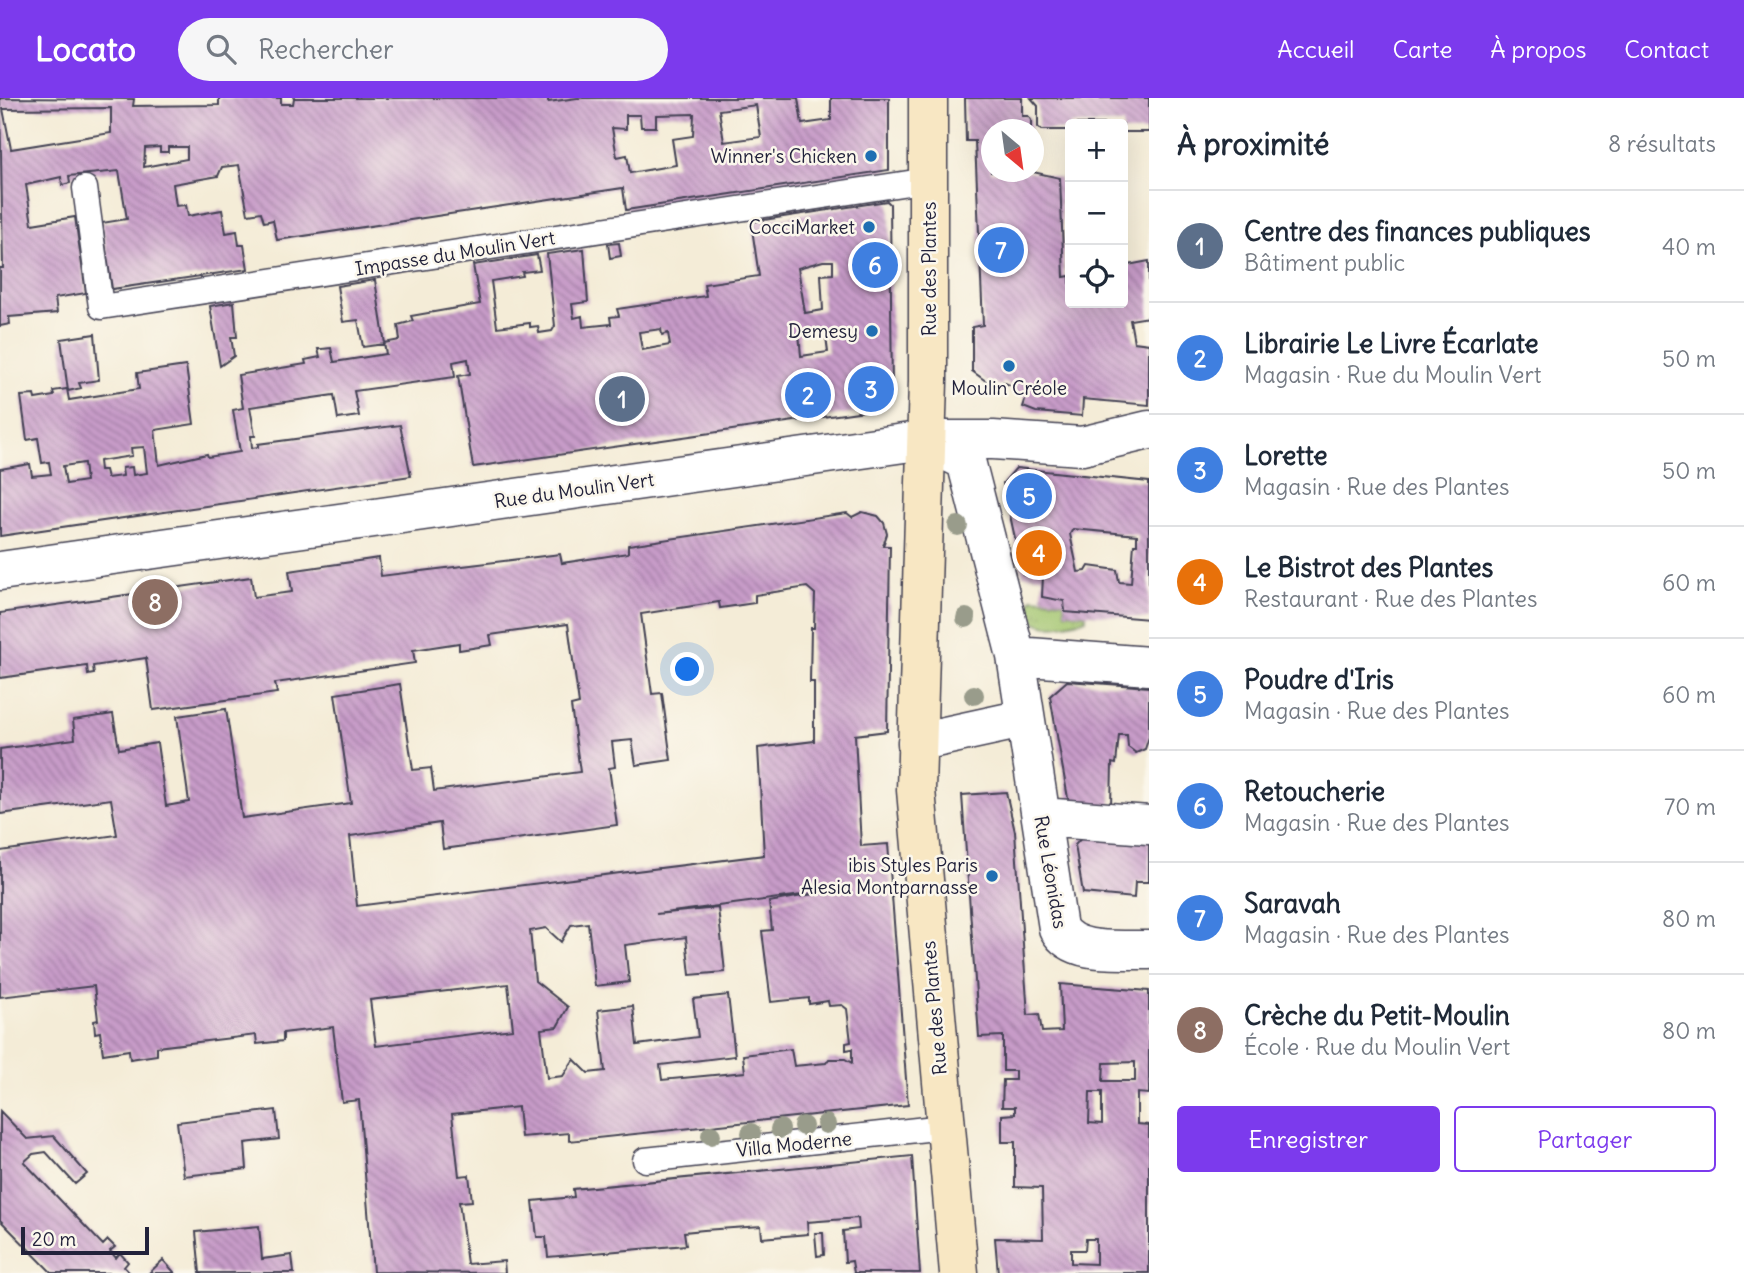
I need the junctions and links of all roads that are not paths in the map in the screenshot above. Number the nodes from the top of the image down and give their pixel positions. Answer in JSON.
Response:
{"nodes":[{"id":1,"x":928,"y":98,"type":"edge"},
{"id":2,"x":928,"y":180,"type":"junction"},
{"id":3,"x":85,"y":188,"type":"dead end"},
{"id":4,"x":1149,"y":430,"type":"edge"},
{"id":5,"x":925,"y":440,"type":"junction"},
{"id":6,"x":0,"y":571,"type":"edge"},
{"id":7,"x":1016,"y":656,"type":"junction"},
{"id":8,"x":1149,"y":666,"type":"edge"},
{"id":9,"x":1023,"y":719,"type":"junction"},
{"id":10,"x":917,"y":742,"type":"junction"},
{"id":11,"x":1041,"y":817,"type":"junction"},
{"id":12,"x":1149,"y":825,"type":"edge"},
{"id":13,"x":1149,"y":950,"type":"edge"},
{"id":14,"x":944,"y":1128,"type":"junction"},
{"id":15,"x":645,"y":1160,"type":"dead end"},
{"id":16,"x":958,"y":1273,"type":"edge"}],
"edges":[{"from":1,"to":2,"type":"street","name":"Rue des Plantes"},
{"from":2,"to":3,"type":"lane","name":"Impasse du Moulin Vert"},
{"from":2,"to":5,"type":"street","name":"Rue des Plantes"},
{"from":4,"to":5,"type":"street","name":"Rue du Moulin Vert"},
{"from":5,"to":6,"type":"street","name":"Rue du Moulin Vert"},
{"from":5,"to":7,"type":"street"},
{"from":5,"to":10,"type":"street","name":"Rue des Plantes"},
{"from":7,"to":8,"type":"street"},
{"from":7,"to":9,"type":"street"},
{"from":9,"to":10,"type":"street"},
{"from":9,"to":11,"type":"street","name":"Rue Léonidas"},
{"from":10,"to":14,"type":"street","name":"Rue des Plantes"},
{"from":11,"to":12,"type":"street"},
{"from":11,"to":13,"type":"street","name":"Rue Léonidas"},
{"from":14,"to":15,"type":"lane","name":"Villa Moderne"},
{"from":14,"to":16,"type":"street","name":"Rue des Plantes"}]}
